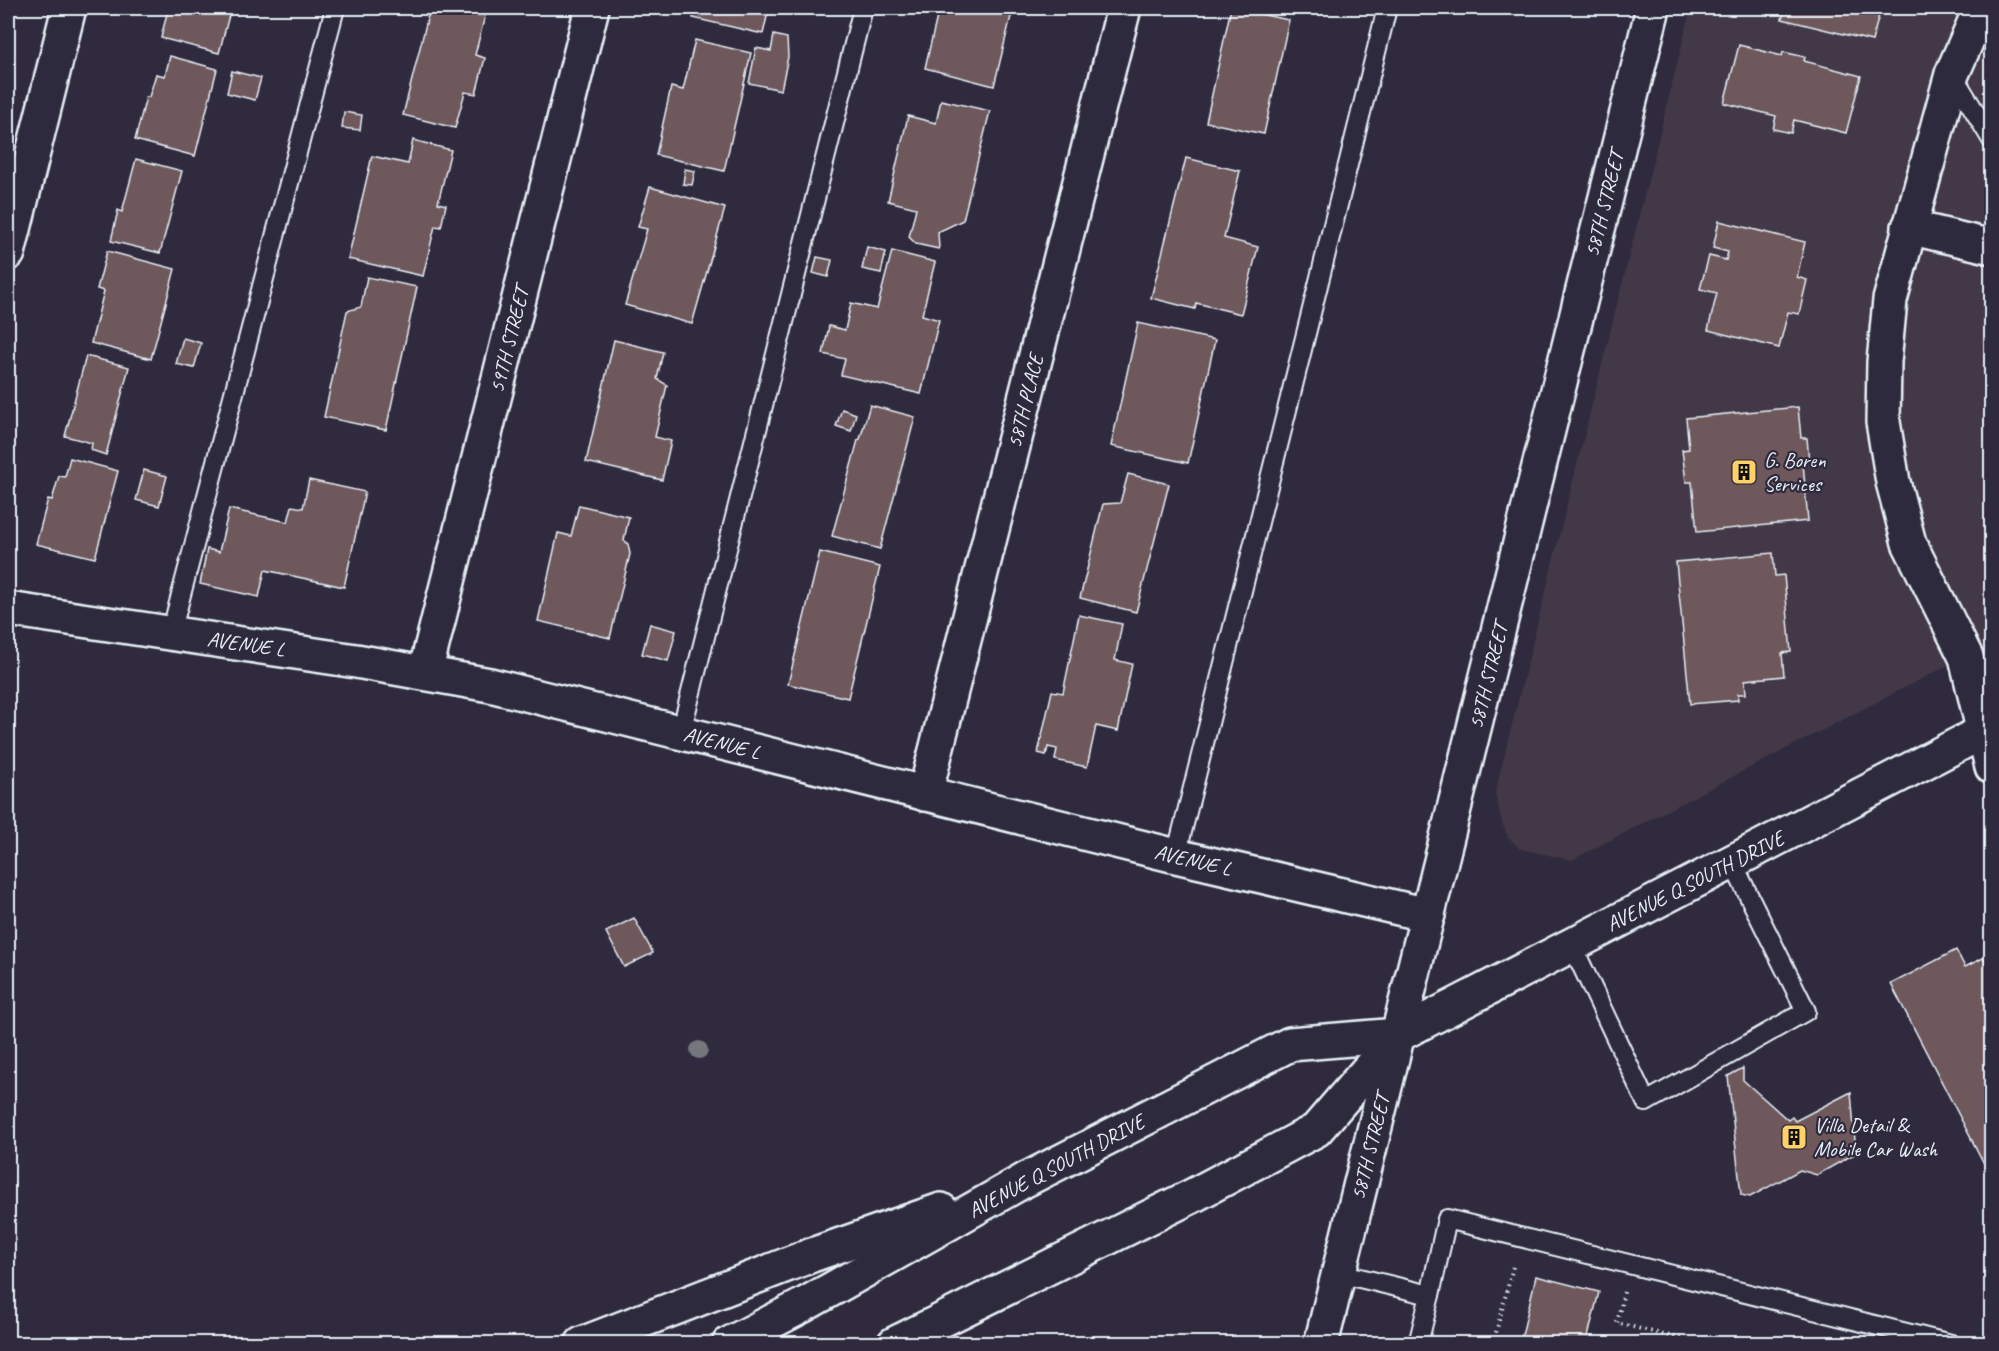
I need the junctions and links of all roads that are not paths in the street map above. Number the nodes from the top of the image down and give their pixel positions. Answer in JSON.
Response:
{"nodes":[{"id":1,"x":69,"y":8,"type":"edge"},
{"id":2,"x":335,"y":8,"type":"edge"},
{"id":3,"x":592,"y":8,"type":"edge"},
{"id":4,"x":863,"y":8,"type":"edge"},
{"id":5,"x":1124,"y":8,"type":"edge"},
{"id":6,"x":1387,"y":8,"type":"edge"},
{"id":7,"x":1653,"y":8,"type":"edge"},
{"id":8,"x":1981,"y":8,"type":"edge"},
{"id":9,"x":1952,"y":74,"type":"junction"},
{"id":10,"x":1992,"y":140,"type":"edge"},
{"id":11,"x":1909,"y":227,"type":"junction"},
{"id":12,"x":1992,"y":247,"type":"edge"},
{"id":13,"x":8,"y":253,"type":"edge"},
{"id":14,"x":8,"y":609,"type":"edge"},
{"id":15,"x":171,"y":633,"type":"junction"},
{"id":16,"x":425,"y":673,"type":"junction"},
{"id":17,"x":1987,"y":730,"type":"edge"},
{"id":18,"x":681,"y":732,"type":"junction"},
{"id":19,"x":1992,"y":768,"type":"edge"},
{"id":20,"x":925,"y":794,"type":"junction"},
{"id":21,"x":1176,"y":856,"type":"junction"},
{"id":22,"x":1732,"y":862,"type":"junction"},
{"id":23,"x":1428,"y":915,"type":"junction"},
{"id":24,"x":1572,"y":945,"type":"junction"},
{"id":25,"x":1398,"y":1035,"type":"junction"},
{"id":26,"x":1025,"y":1180,"type":"junction"},
{"id":27,"x":1194,"y":1195,"type":"junction"},
{"id":28,"x":1339,"y":1273,"type":"junction"},
{"id":29,"x":1430,"y":1295,"type":"junction"},
{"id":30,"x":582,"y":1344,"type":"edge"},
{"id":31,"x":729,"y":1344,"type":"edge"},
{"id":32,"x":894,"y":1344,"type":"edge"},
{"id":33,"x":941,"y":1344,"type":"edge"},
{"id":34,"x":1321,"y":1344,"type":"edge"},
{"id":35,"x":1418,"y":1344,"type":"edge"},
{"id":36,"x":1951,"y":1344,"type":"edge"}],
"edges":[{"from":1,"to":13,"type":"main road"},
{"from":2,"to":15,"type":"lane"},
{"from":3,"to":16,"type":"main road","name":"59TH STREET"},
{"from":4,"to":18,"type":"lane"},
{"from":5,"to":20,"type":"main road","name":"58TH PLACE"},
{"from":6,"to":21,"type":"lane"},
{"from":7,"to":23,"type":"main road","name":"58TH STREET"},
{"from":8,"to":9,"type":"main road"},
{"from":9,"to":10,"type":"lane"},
{"from":9,"to":11,"type":"main road"},
{"from":11,"to":12,"type":"main road"},
{"from":11,"to":17,"type":"main road"},
{"from":14,"to":15,"type":"main road","name":"AVENUE L"},
{"from":15,"to":16,"type":"main road","name":"AVENUE L"},
{"from":16,"to":18,"type":"main road","name":"AVENUE L"},
{"from":17,"to":19,"type":"main road"},
{"from":17,"to":22,"type":"main road","name":"AVENUE Q SOUTH DRIVE"},
{"from":18,"to":20,"type":"main road","name":"AVENUE L"},
{"from":20,"to":21,"type":"main road","name":"AVENUE L"},
{"from":21,"to":23,"type":"main road","name":"AVENUE L"},
{"from":22,"to":24,"type":"main road","name":"AVENUE Q SOUTH DRIVE"},
{"from":22,"to":24,"type":"lane"},
{"from":23,"to":25,"type":"main road","name":"58TH STREET"},
{"from":24,"to":25,"type":"main road","name":"AVENUE Q SOUTH DRIVE"},
{"from":25,"to":26,"type":"main road","name":"AVENUE Q SOUTH DRIVE"},
{"from":25,"to":27,"type":"main road","name":"AVENUE Q SOUTH DRIVE"},
{"from":25,"to":28,"type":"main road","name":"58TH STREET"},
{"from":26,"to":30,"type":"main road"},
{"from":26,"to":31,"type":"main road","name":"AVENUE Q SOUTH DRIVE"},
{"from":27,"to":32,"type":"main road","name":"AVENUE Q SOUTH DRIVE"},
{"from":27,"to":33,"type":"main road"},
{"from":28,"to":29,"type":"lane"},
{"from":28,"to":34,"type":"main road","name":"58TH STREET"},
{"from":29,"to":35,"type":"lane"},
{"from":29,"to":36,"type":"lane"}]}
